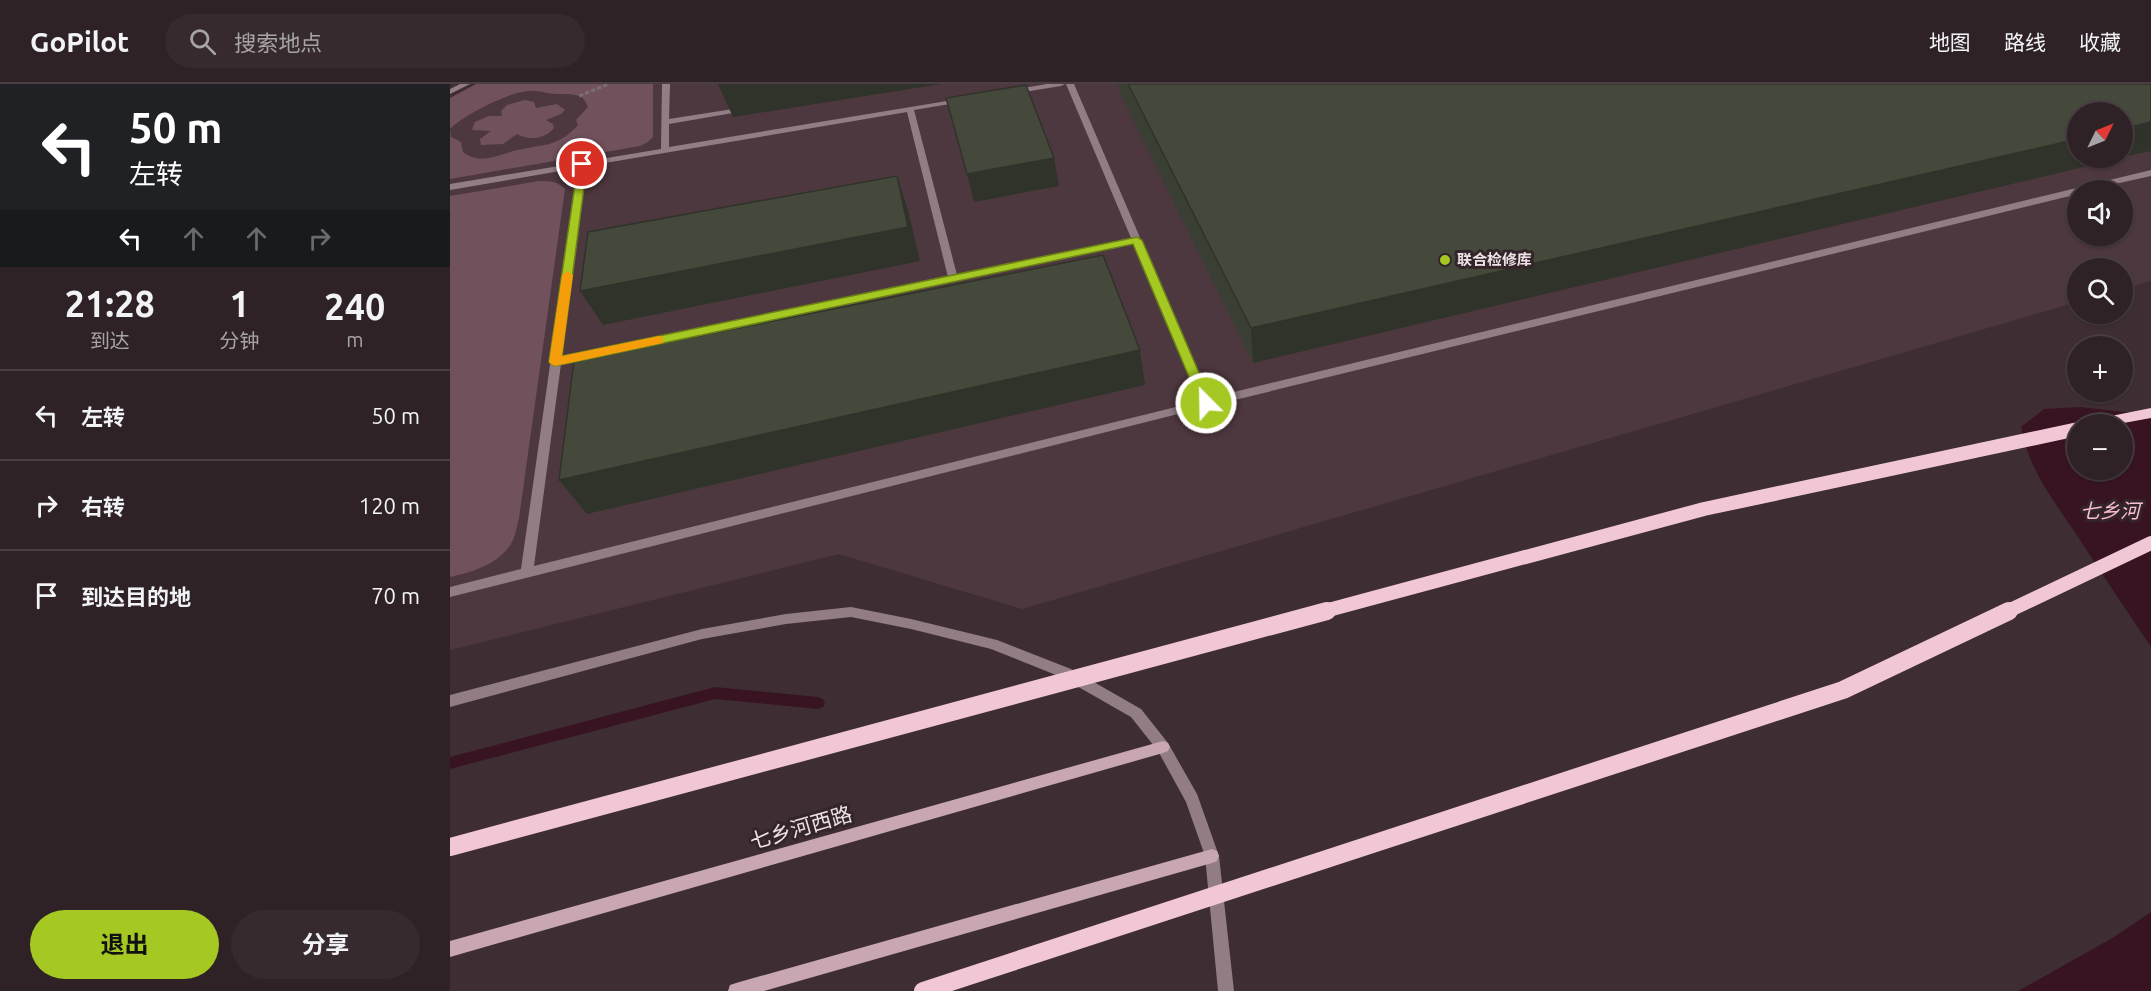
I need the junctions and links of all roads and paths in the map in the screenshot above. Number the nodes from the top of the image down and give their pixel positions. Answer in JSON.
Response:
{"nodes":[{"id":1,"x":466,"y":84,"type":"edge"},
{"id":2,"x":609,"y":84,"type":"edge"},
{"id":3,"x":666,"y":84,"type":"edge"},
{"id":4,"x":1061,"y":84,"type":"edge"},
{"id":5,"x":1070,"y":84,"type":"edge"},
{"id":6,"x":450,"y":93,"type":"edge"},
{"id":7,"x":1003,"y":94,"type":"edge"},
{"id":8,"x":579,"y":96,"type":"dead end"},
{"id":9,"x":968,"y":99,"type":"edge"},
{"id":10,"x":910,"y":109,"type":"junction"},
{"id":11,"x":733,"y":111,"type":"dead end"},
{"id":12,"x":666,"y":122,"type":"junction"},
{"id":13,"x":665,"y":149,"type":"junction"},
{"id":14,"x":582,"y":164,"type":"junction"},
{"id":15,"x":2151,"y":173,"type":"edge"},
{"id":16,"x":2123,"y":180,"type":"edge"},
{"id":17,"x":450,"y":187,"type":"edge"},
{"id":18,"x":2067,"y":194,"type":"edge"},
{"id":19,"x":1137,"y":240,"type":"junction"},
{"id":20,"x":953,"y":279,"type":"junction"},
{"id":21,"x":555,"y":362,"type":"junction"},
{"id":22,"x":1206,"y":403,"type":"junction"},
{"id":23,"x":2151,"y":413,"type":"edge"},
{"id":24,"x":2133,"y":417,"type":"edge"},
{"id":25,"x":2067,"y":431,"type":"edge"},
{"id":26,"x":2151,"y":543,"type":"edge"},
{"id":27,"x":527,"y":573,"type":"junction"},
{"id":28,"x":450,"y":592,"type":"edge"},
{"id":29,"x":450,"y":701,"type":"edge"},
{"id":30,"x":1163,"y":747,"type":"junction"},
{"id":31,"x":450,"y":847,"type":"edge"},
{"id":32,"x":1212,"y":856,"type":"junction"},
{"id":33,"x":450,"y":949,"type":"edge"},
{"id":34,"x":736,"y":991,"type":"edge"},
{"id":35,"x":923,"y":991,"type":"edge"},
{"id":36,"x":1226,"y":991,"type":"edge"}],
"edges":[{"from":1,"to":6,"type":"street"},
{"from":2,"to":8,"type":"path"},
{"from":3,"to":12,"type":"street"},
{"from":4,"to":7,"type":"street"},
{"from":5,"to":19,"type":"street"},
{"from":9,"to":10,"type":"street"},
{"from":10,"to":13,"type":"street"},
{"from":10,"to":20,"type":"street"},
{"from":11,"to":12,"type":"street"},
{"from":12,"to":13,"type":"street"},
{"from":13,"to":14,"type":"street"},
{"from":14,"to":17,"type":"street"},
{"from":14,"to":21,"type":"street"},
{"from":15,"to":16,"type":"street"},
{"from":18,"to":22,"type":"street"},
{"from":19,"to":20,"type":"street"},
{"from":19,"to":22,"type":"street"},
{"from":20,"to":21,"type":"street"},
{"from":21,"to":27,"type":"street"},
{"from":22,"to":27,"type":"street"},
{"from":23,"to":24,"type":"main road"},
{"from":25,"to":31,"type":"main road","bridge":true},
{"from":26,"to":35,"type":"main road","bridge":true},
{"from":27,"to":28,"type":"street"},
{"from":29,"to":30,"type":"street"},
{"from":30,"to":32,"type":"street"},
{"from":30,"to":33,"type":"main road","name":"七乡河西路"},
{"from":32,"to":34,"type":"main road"},
{"from":32,"to":36,"type":"street"}]}
